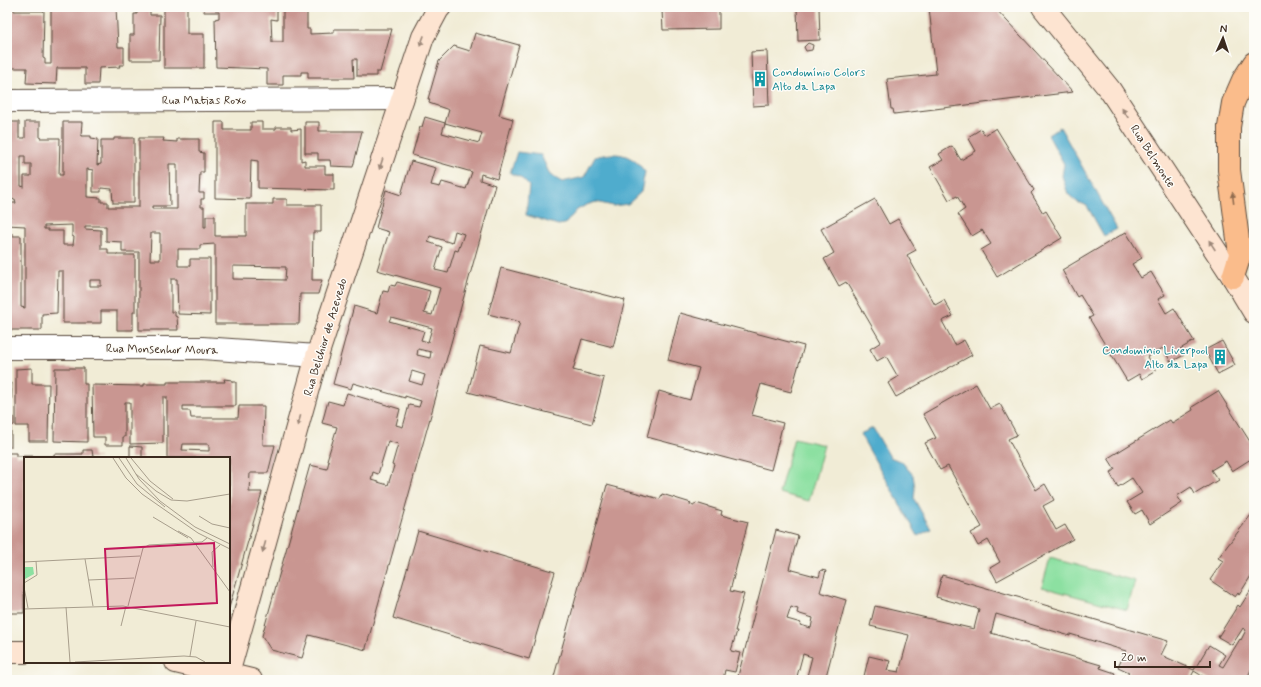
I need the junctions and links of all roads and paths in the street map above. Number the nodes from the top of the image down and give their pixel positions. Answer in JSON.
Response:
{"nodes":[{"id":1,"x":440,"y":7,"type":"edge"},
{"id":2,"x":1043,"y":7,"type":"edge"},
{"id":3,"x":1254,"y":63,"type":"edge"},
{"id":4,"x":402,"y":99,"type":"junction"},
{"id":5,"x":7,"y":101,"type":"edge"},
{"id":6,"x":1233,"y":277,"type":"junction"},
{"id":7,"x":1254,"y":312,"type":"edge"},
{"id":8,"x":7,"y":348,"type":"edge"},
{"id":9,"x":317,"y":356,"type":"junction"},
{"id":10,"x":230,"y":634,"type":"edge"},
{"id":11,"x":7,"y":652,"type":"edge"},
{"id":12,"x":24,"y":652,"type":"edge"},
{"id":13,"x":179,"y":663,"type":"edge"},
{"id":14,"x":221,"y":663,"type":"edge"},
{"id":15,"x":217,"y":675,"type":"edge"},
{"id":16,"x":251,"y":680,"type":"edge"}],
"edges":[{"from":1,"to":4,"type":"street","name":"Rua Belchior de Azevedo","one_way":true},
{"from":6,"to":2,"type":"street","name":"Rua Belmonte","one_way":true},
{"from":6,"to":3,"type":"main road","one_way":true},
{"from":4,"to":5,"type":"street","name":"Rua Matias Roxo"},
{"from":4,"to":9,"type":"street","name":"Rua Belchior de Azevedo","one_way":true},
{"from":6,"to":7,"type":"street","name":"Rua Belmonte"},
{"from":8,"to":9,"type":"street","name":"Rua Monsenhor Moura"},
{"from":9,"to":10,"type":"street","name":"Rua Belchior de Azevedo","one_way":true},
{"from":11,"to":12,"type":"street"},
{"from":13,"to":15,"type":"street"},
{"from":14,"to":15,"type":"street","name":"Rua Belchior de Azevedo","one_way":true},
{"from":15,"to":16,"type":"street"}]}
